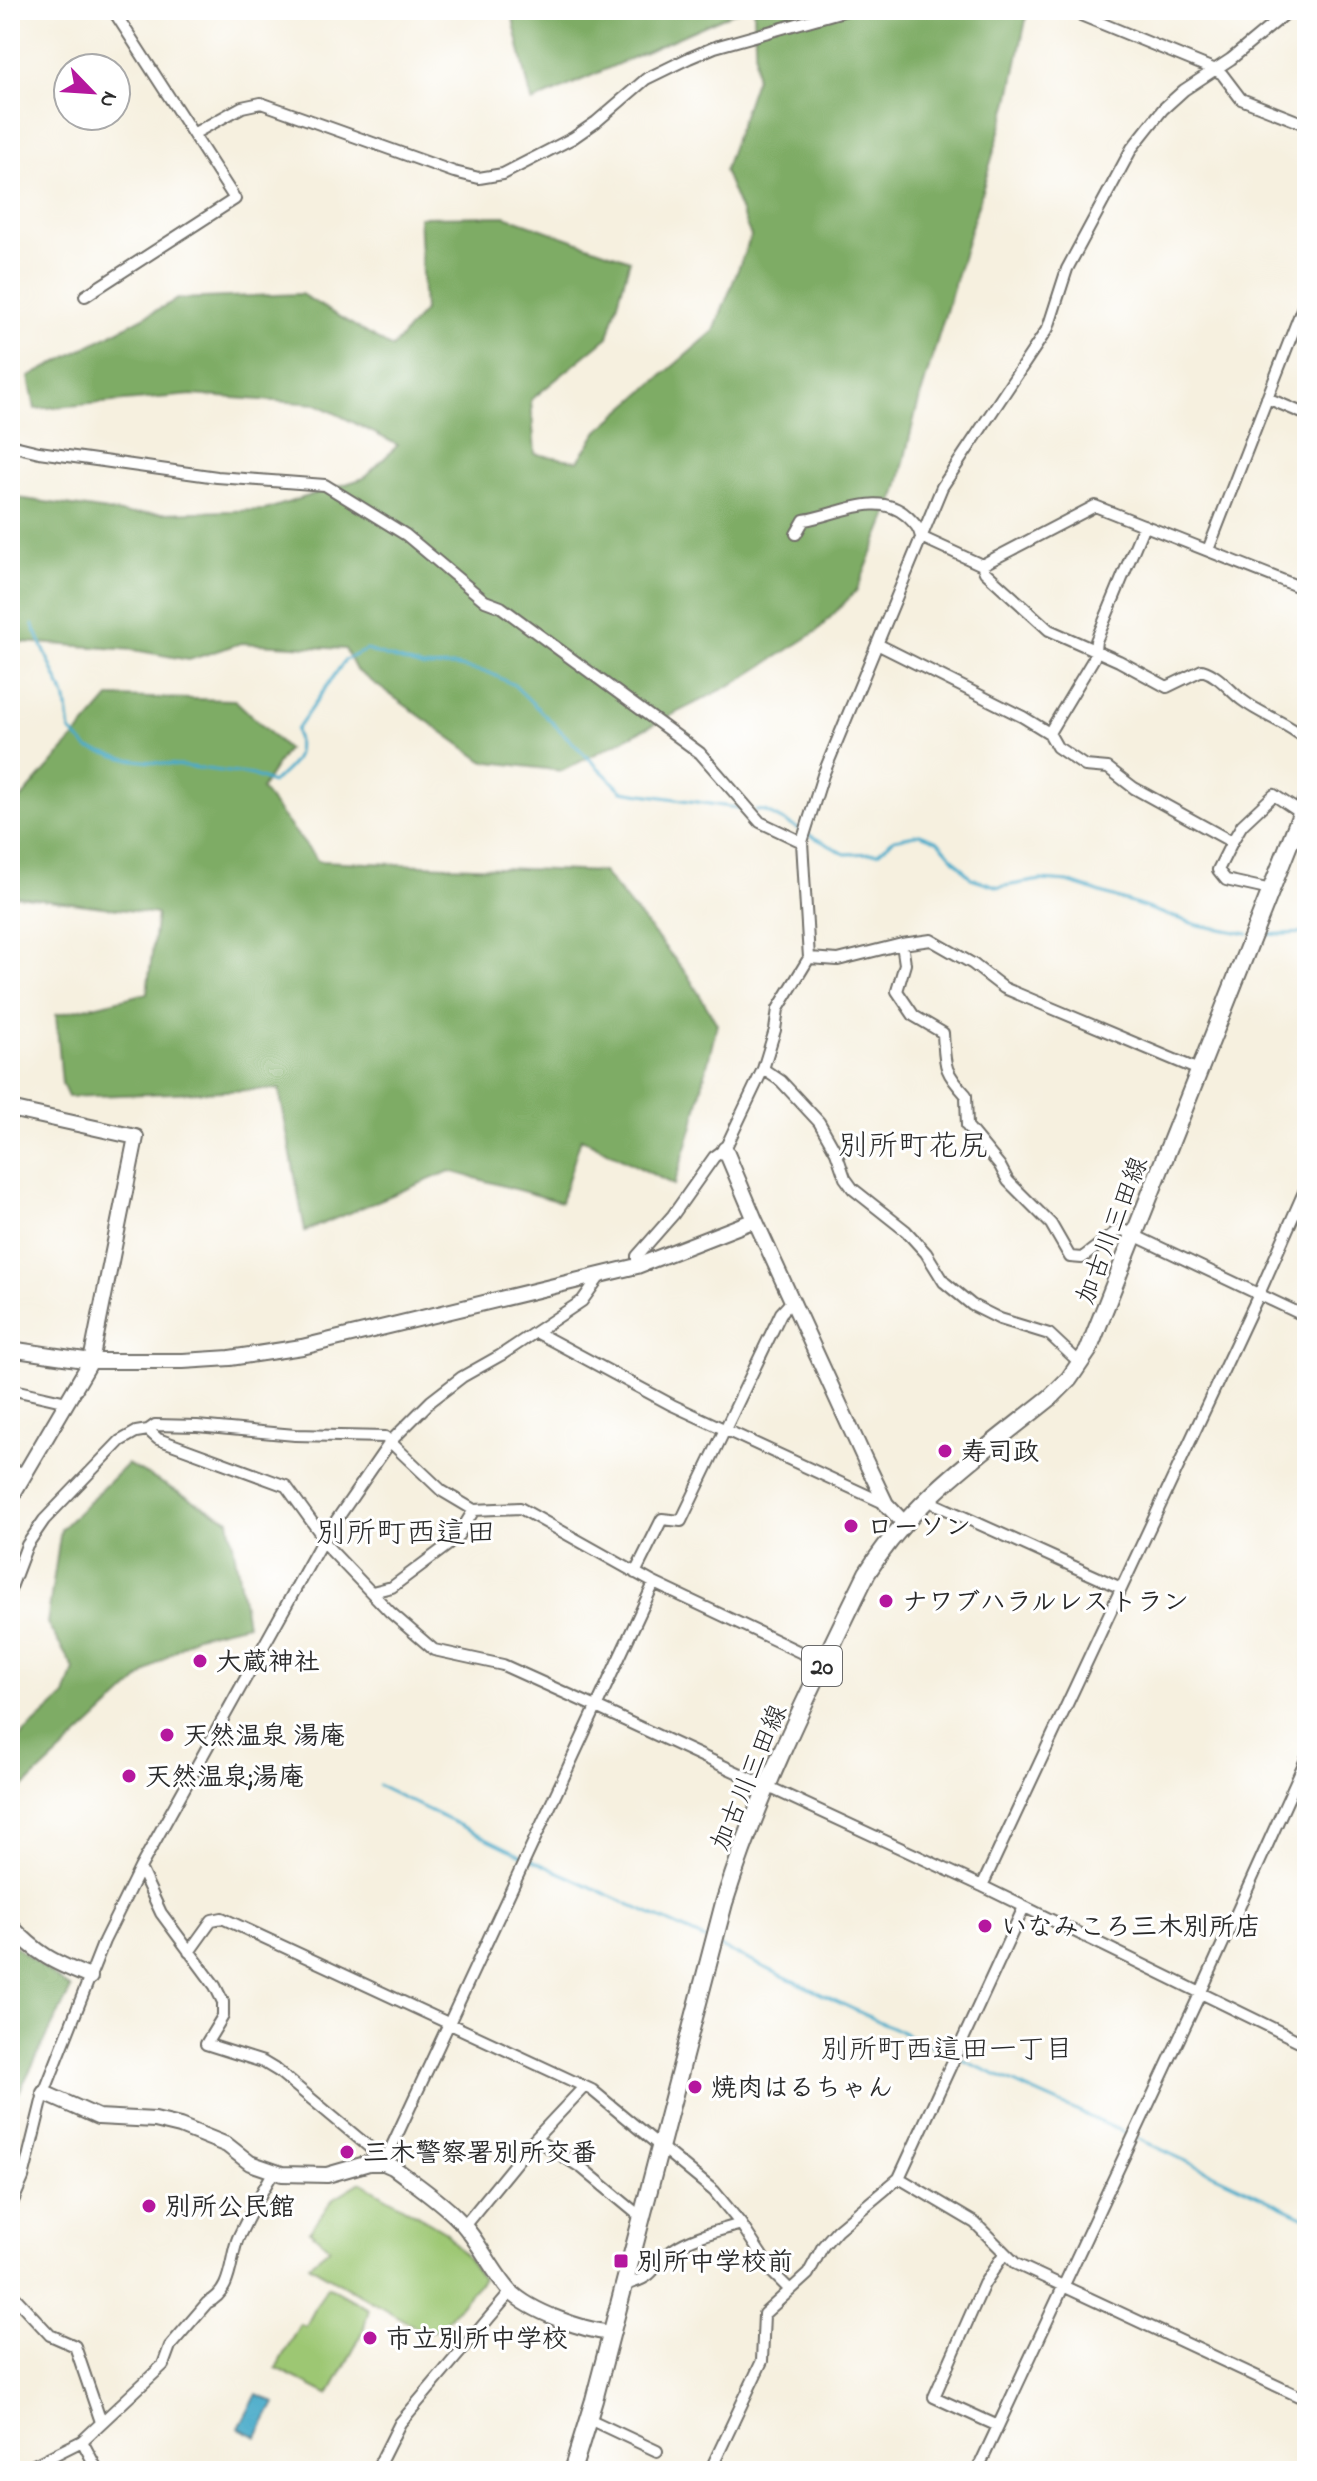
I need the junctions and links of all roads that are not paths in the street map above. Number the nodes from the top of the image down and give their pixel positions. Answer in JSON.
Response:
{"nodes":[{"id":1,"x":113,"y":10,"type":"edge"},
{"id":2,"x":847,"y":10,"type":"edge"},
{"id":3,"x":1055,"y":10,"type":"edge"},
{"id":4,"x":1290,"y":10,"type":"edge"},
{"id":5,"x":1081,"y":11,"type":"edge"},
{"id":6,"x":1213,"y":69,"type":"junction"},
{"id":7,"x":1307,"y":125,"type":"edge"},
{"id":8,"x":193,"y":134,"type":"junction"},
{"id":9,"x":85,"y":296,"type":"dead end"},
{"id":10,"x":1307,"y":296,"type":"edge"},
{"id":11,"x":1267,"y":398,"type":"junction"},
{"id":12,"x":1307,"y":415,"type":"edge"},
{"id":13,"x":10,"y":445,"type":"edge"},
{"id":14,"x":1144,"y":525,"type":"junction"},
{"id":15,"x":796,"y":534,"type":"dead end"},
{"id":16,"x":921,"y":537,"type":"junction"},
{"id":17,"x":1208,"y":550,"type":"junction"},
{"id":18,"x":982,"y":565,"type":"junction"},
{"id":19,"x":1307,"y":590,"type":"edge"},
{"id":20,"x":877,"y":644,"type":"junction"},
{"id":21,"x":1095,"y":650,"type":"junction"},
{"id":22,"x":1049,"y":733,"type":"junction"},
{"id":23,"x":1307,"y":740,"type":"edge"},
{"id":24,"x":1304,"y":806,"type":"edge"},
{"id":25,"x":802,"y":842,"type":"junction"},
{"id":26,"x":1232,"y":842,"type":"junction"},
{"id":27,"x":1271,"y":890,"type":"junction"},
{"id":28,"x":902,"y":944,"type":"junction"},
{"id":29,"x":809,"y":958,"type":"junction"},
{"id":30,"x":763,"y":1069,"type":"junction"},
{"id":31,"x":1201,"y":1071,"type":"junction"},
{"id":32,"x":10,"y":1109,"type":"edge"},
{"id":33,"x":725,"y":1149,"type":"junction"},
{"id":34,"x":1307,"y":1185,"type":"edge"},
{"id":35,"x":755,"y":1220,"type":"junction"},
{"id":36,"x":1133,"y":1235,"type":"junction"},
{"id":37,"x":637,"y":1266,"type":"junction"},
{"id":38,"x":600,"y":1276,"type":"junction"},
{"id":39,"x":1259,"y":1294,"type":"junction"},
{"id":40,"x":792,"y":1301,"type":"junction"},
{"id":41,"x":1307,"y":1317,"type":"edge"},
{"id":42,"x":536,"y":1332,"type":"junction"},
{"id":43,"x":10,"y":1349,"type":"edge"},
{"id":44,"x":91,"y":1361,"type":"junction"},
{"id":45,"x":1081,"y":1364,"type":"junction"},
{"id":46,"x":11,"y":1393,"type":"edge"},
{"id":47,"x":67,"y":1402,"type":"junction"},
{"id":48,"x":148,"y":1430,"type":"junction"},
{"id":49,"x":725,"y":1430,"type":"junction"},
{"id":50,"x":391,"y":1441,"type":"junction"},
{"id":51,"x":10,"y":1470,"type":"edge"},
{"id":52,"x":26,"y":1473,"type":"junction"},
{"id":53,"x":927,"y":1497,"type":"junction"},
{"id":54,"x":10,"y":1499,"type":"edge"},
{"id":55,"x":886,"y":1504,"type":"junction"},
{"id":56,"x":474,"y":1510,"type":"junction"},
{"id":57,"x":903,"y":1522,"type":"junction"},
{"id":58,"x":322,"y":1541,"type":"junction"},
{"id":59,"x":635,"y":1573,"type":"junction"},
{"id":60,"x":654,"y":1583,"type":"junction"},
{"id":61,"x":1121,"y":1588,"type":"junction"},
{"id":62,"x":10,"y":1590,"type":"edge"},
{"id":63,"x":372,"y":1592,"type":"junction"},
{"id":64,"x":823,"y":1663,"type":"junction"},
{"id":65,"x":596,"y":1707,"type":"junction"},
{"id":66,"x":1307,"y":1757,"type":"edge"},
{"id":67,"x":766,"y":1788,"type":"junction"},
{"id":68,"x":140,"y":1868,"type":"junction"},
{"id":69,"x":982,"y":1886,"type":"junction"},
{"id":70,"x":1024,"y":1907,"type":"junction"},
{"id":71,"x":10,"y":1925,"type":"edge"},
{"id":72,"x":189,"y":1952,"type":"junction"},
{"id":73,"x":90,"y":1977,"type":"junction"},
{"id":74,"x":1200,"y":1994,"type":"junction"},
{"id":75,"x":448,"y":2024,"type":"junction"},
{"id":76,"x":1307,"y":2045,"type":"edge"},
{"id":77,"x":584,"y":2087,"type":"junction"},
{"id":78,"x":44,"y":2093,"type":"junction"},
{"id":79,"x":535,"y":2139,"type":"junction"},
{"id":80,"x":660,"y":2148,"type":"junction"},
{"id":81,"x":384,"y":2163,"type":"junction"},
{"id":82,"x":274,"y":2171,"type":"junction"},
{"id":83,"x":899,"y":2178,"type":"junction"},
{"id":84,"x":10,"y":2208,"type":"edge"},
{"id":85,"x":642,"y":2218,"type":"junction"},
{"id":86,"x":741,"y":2224,"type":"junction"},
{"id":87,"x":464,"y":2226,"type":"junction"},
{"id":88,"x":1004,"y":2254,"type":"junction"},
{"id":89,"x":624,"y":2285,"type":"junction"},
{"id":90,"x":1063,"y":2286,"type":"junction"},
{"id":91,"x":790,"y":2290,"type":"junction"},
{"id":92,"x":10,"y":2292,"type":"edge"},
{"id":93,"x":511,"y":2292,"type":"junction"},
{"id":94,"x":611,"y":2333,"type":"junction"},
{"id":95,"x":1307,"y":2400,"type":"edge"},
{"id":96,"x":589,"y":2419,"type":"junction"},
{"id":97,"x":101,"y":2422,"type":"junction"},
{"id":98,"x":998,"y":2426,"type":"junction"},
{"id":99,"x":82,"y":2441,"type":"junction"},
{"id":100,"x":657,"y":2451,"type":"dead end"},
{"id":101,"x":22,"y":2471,"type":"edge"},
{"id":102,"x":98,"y":2471,"type":"edge"},
{"id":103,"x":376,"y":2471,"type":"edge"},
{"id":104,"x":572,"y":2471,"type":"edge"},
{"id":105,"x":710,"y":2471,"type":"edge"},
{"id":106,"x":977,"y":2471,"type":"edge"}],
"edges":[{"from":1,"to":8,"type":"street"},
{"from":2,"to":8,"type":"street"},
{"from":3,"to":5,"type":"street"},
{"from":4,"to":6,"type":"street"},
{"from":5,"to":6,"type":"street"},
{"from":6,"to":7,"type":"street"},
{"from":6,"to":16,"type":"street"},
{"from":8,"to":9,"type":"street"},
{"from":10,"to":11,"type":"street"},
{"from":11,"to":12,"type":"street"},
{"from":11,"to":17,"type":"street"},
{"from":13,"to":25,"type":"street"},
{"from":14,"to":17,"type":"street"},
{"from":14,"to":18,"type":"street"},
{"from":14,"to":21,"type":"street"},
{"from":15,"to":16,"type":"street"},
{"from":16,"to":18,"type":"street"},
{"from":16,"to":20,"type":"street"},
{"from":17,"to":19,"type":"street"},
{"from":18,"to":21,"type":"street"},
{"from":20,"to":22,"type":"street"},
{"from":20,"to":25,"type":"street"},
{"from":21,"to":22,"type":"street"},
{"from":21,"to":23,"type":"street"},
{"from":22,"to":26,"type":"street"},
{"from":24,"to":26,"type":"street"},
{"from":24,"to":27,"type":"main road","name":"加古川三田線","number":"20"},
{"from":25,"to":29,"type":"street"},
{"from":26,"to":27,"type":"street"},
{"from":27,"to":31,"type":"main road","name":"加古川三田線","number":"20"},
{"from":28,"to":29,"type":"street"},
{"from":28,"to":31,"type":"street"},
{"from":28,"to":36,"type":"street"},
{"from":29,"to":30,"type":"street"},
{"from":30,"to":33,"type":"street"},
{"from":30,"to":45,"type":"street"},
{"from":31,"to":36,"type":"main road","name":"加古川三田線","number":"20"},
{"from":32,"to":44,"type":"street"},
{"from":33,"to":35,"type":"street"},
{"from":33,"to":37,"type":"street"},
{"from":34,"to":39,"type":"street"},
{"from":35,"to":37,"type":"street"},
{"from":35,"to":40,"type":"street"},
{"from":36,"to":39,"type":"street"},
{"from":36,"to":45,"type":"main road","name":"加古川三田線","number":"20"},
{"from":37,"to":38,"type":"street"},
{"from":38,"to":42,"type":"street"},
{"from":38,"to":44,"type":"street"},
{"from":39,"to":41,"type":"street"},
{"from":39,"to":61,"type":"street"},
{"from":40,"to":49,"type":"street"},
{"from":40,"to":55,"type":"street"},
{"from":42,"to":49,"type":"street"},
{"from":42,"to":50,"type":"street"},
{"from":43,"to":44,"type":"street"},
{"from":44,"to":47,"type":"street"},
{"from":45,"to":53,"type":"main road","name":"加古川三田線","number":"20"},
{"from":46,"to":47,"type":"street"},
{"from":47,"to":52,"type":"street"},
{"from":48,"to":50,"type":"street"},
{"from":48,"to":58,"type":"street"},
{"from":48,"to":62,"type":"street"},
{"from":49,"to":55,"type":"street"},
{"from":49,"to":59,"type":"street"},
{"from":50,"to":56,"type":"street"},
{"from":50,"to":58,"type":"street"},
{"from":51,"to":52,"type":"street"},
{"from":52,"to":54,"type":"street"},
{"from":53,"to":57,"type":"main road","name":"加古川三田線","number":"20"},
{"from":53,"to":61,"type":"street"},
{"from":55,"to":57,"type":"street"},
{"from":56,"to":59,"type":"street"},
{"from":56,"to":63,"type":"street"},
{"from":57,"to":64,"type":"main road","name":"加古川三田線","number":"20"},
{"from":58,"to":63,"type":"street"},
{"from":58,"to":68,"type":"street"},
{"from":59,"to":60,"type":"street"},
{"from":60,"to":64,"type":"street"},
{"from":60,"to":65,"type":"street"},
{"from":61,"to":69,"type":"street"},
{"from":63,"to":65,"type":"street"},
{"from":64,"to":67,"type":"main road","name":"加古川三田線","number":"20"},
{"from":65,"to":67,"type":"street"},
{"from":65,"to":75,"type":"street"},
{"from":66,"to":74,"type":"street"},
{"from":67,"to":69,"type":"street"},
{"from":67,"to":80,"type":"main road","name":"加古川三田線","number":"20"},
{"from":68,"to":72,"type":"street"},
{"from":68,"to":73,"type":"street"},
{"from":69,"to":70,"type":"street"},
{"from":70,"to":74,"type":"street"},
{"from":70,"to":83,"type":"street"},
{"from":71,"to":73,"type":"street"},
{"from":72,"to":75,"type":"street"},
{"from":72,"to":81,"type":"street"},
{"from":73,"to":78,"type":"street"},
{"from":74,"to":76,"type":"street"},
{"from":74,"to":90,"type":"street"},
{"from":75,"to":77,"type":"street"},
{"from":75,"to":81,"type":"street"},
{"from":77,"to":79,"type":"street"},
{"from":77,"to":80,"type":"street"},
{"from":78,"to":82,"type":"street"},
{"from":78,"to":84,"type":"street"},
{"from":79,"to":85,"type":"street"},
{"from":79,"to":87,"type":"street"},
{"from":80,"to":85,"type":"main road","name":"加古川三田線","number":"20"},
{"from":80,"to":86,"type":"street"},
{"from":81,"to":82,"type":"street"},
{"from":81,"to":87,"type":"street"},
{"from":82,"to":97,"type":"street"},
{"from":83,"to":88,"type":"street"},
{"from":83,"to":91,"type":"street"},
{"from":85,"to":89,"type":"main road","name":"加古川三田線","number":"20"},
{"from":86,"to":89,"type":"street"},
{"from":86,"to":91,"type":"street"},
{"from":87,"to":93,"type":"street"},
{"from":88,"to":90,"type":"street"},
{"from":88,"to":98,"type":"street"},
{"from":89,"to":94,"type":"main road","name":"加古川三田線","number":"20"},
{"from":90,"to":95,"type":"street"},
{"from":90,"to":98,"type":"street"},
{"from":91,"to":105,"type":"street"},
{"from":92,"to":97,"type":"street"},
{"from":93,"to":94,"type":"street"},
{"from":93,"to":103,"type":"street"},
{"from":94,"to":96,"type":"main road","name":"加古川三田線","number":"20"},
{"from":96,"to":100,"type":"street"},
{"from":96,"to":104,"type":"main road","name":"加古川三田線","number":"20"},
{"from":97,"to":99,"type":"street"},
{"from":98,"to":106,"type":"street"},
{"from":99,"to":101,"type":"street"},
{"from":99,"to":102,"type":"street"}]}
